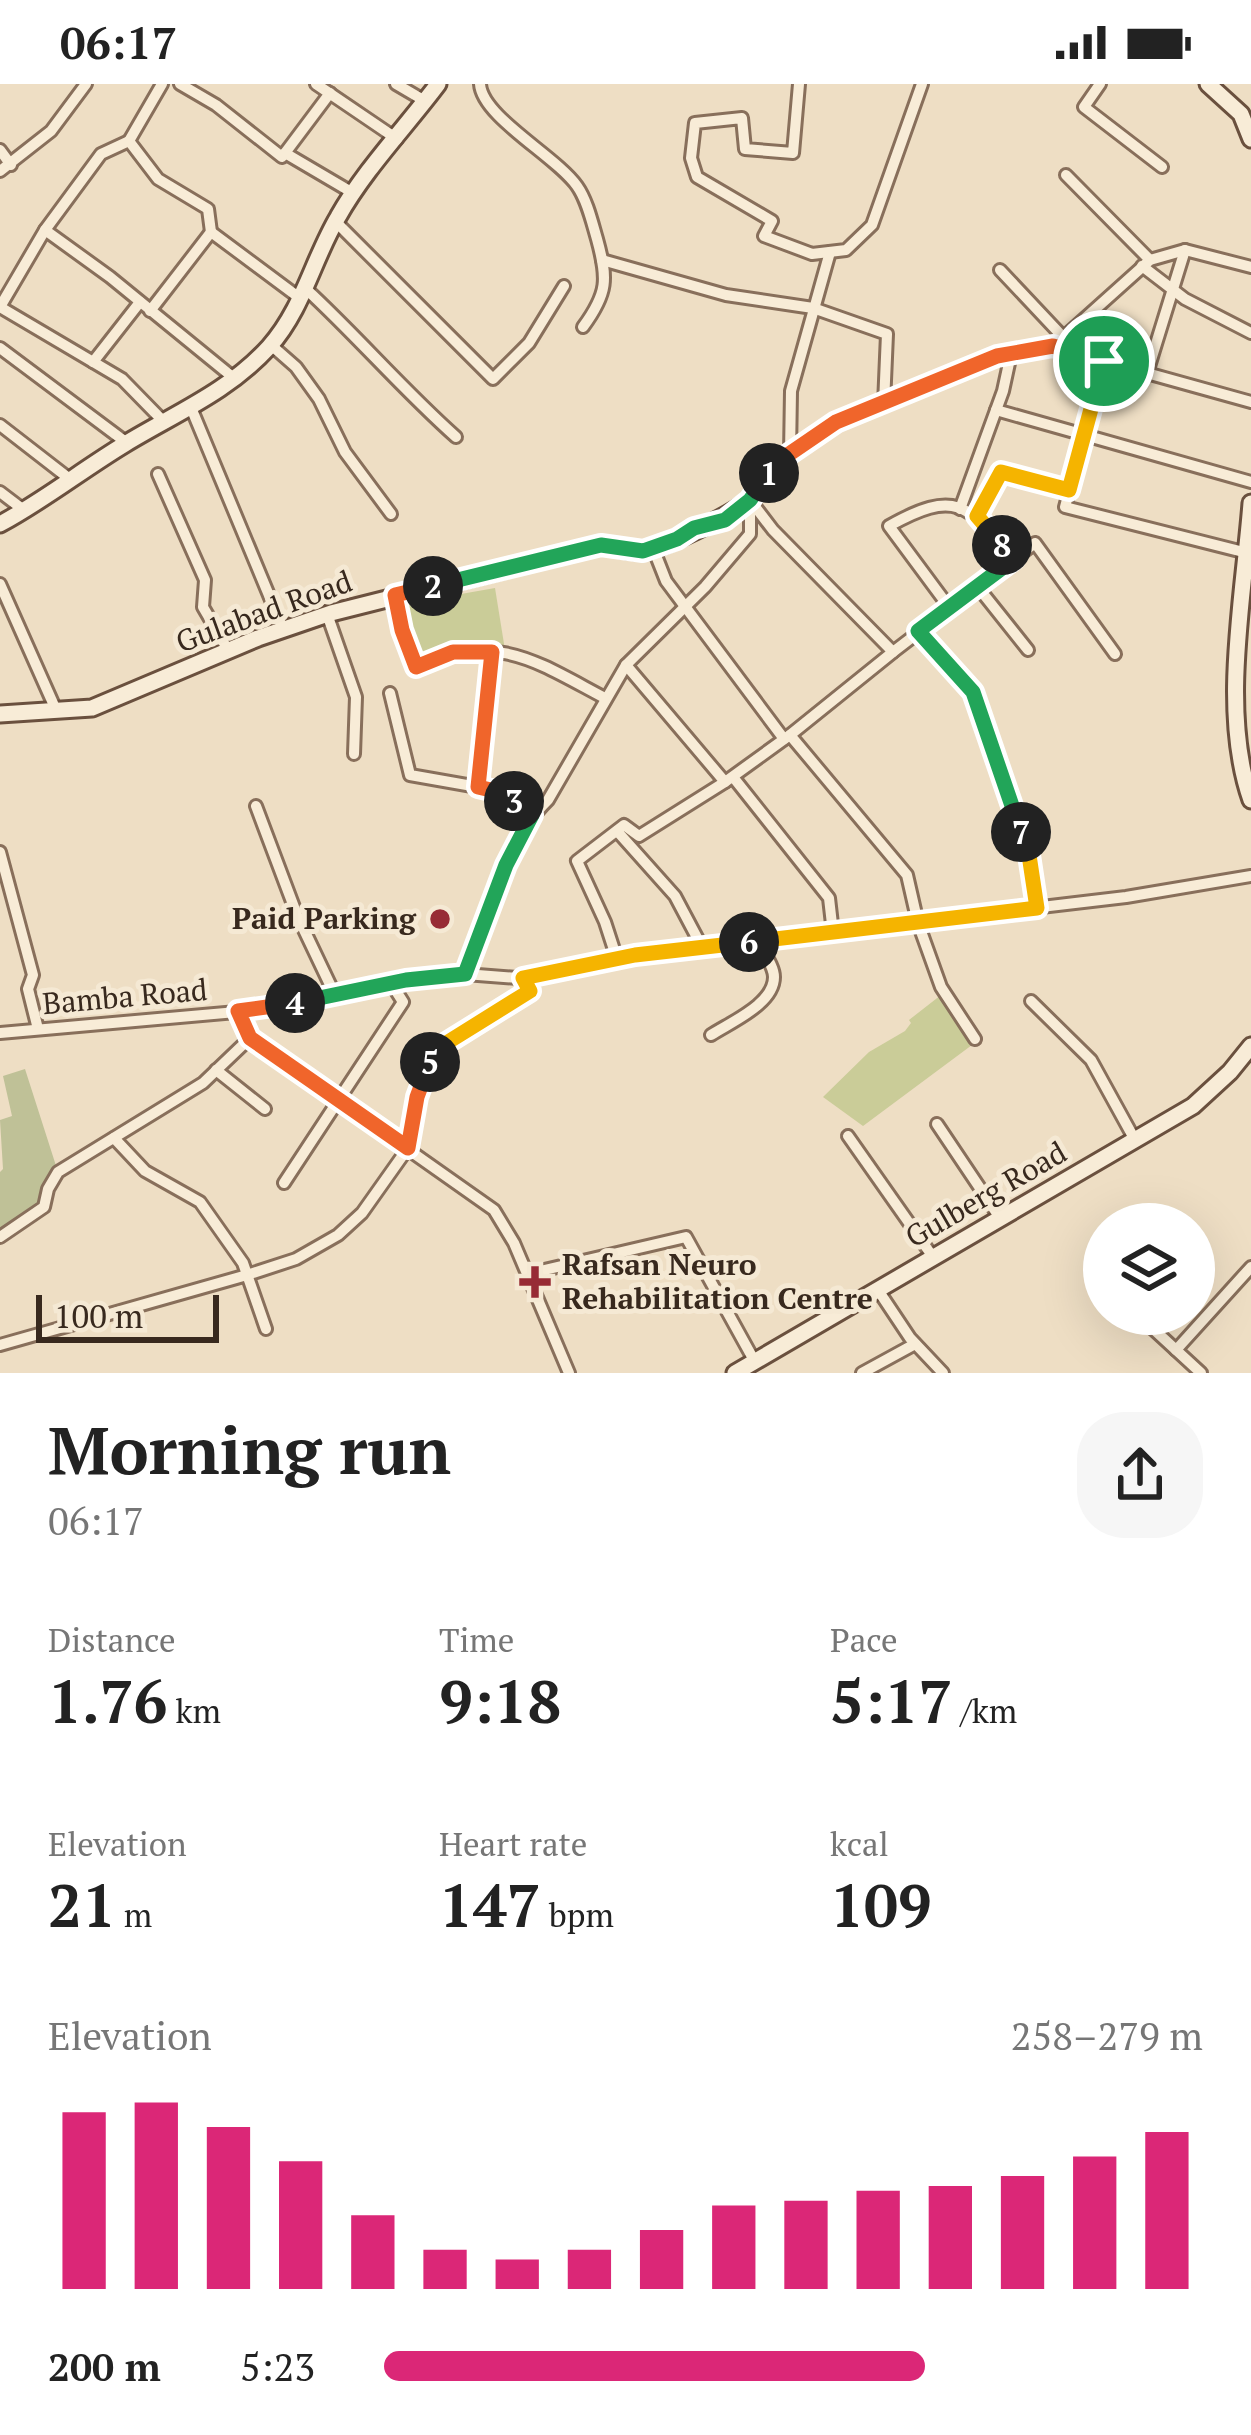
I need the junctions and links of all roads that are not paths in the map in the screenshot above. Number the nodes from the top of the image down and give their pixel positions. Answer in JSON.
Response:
{"nodes":[{"id":1,"x":86,"y":84,"type":"edge"},
{"id":2,"x":162,"y":84,"type":"edge"},
{"id":3,"x":316,"y":84,"type":"edge"},
{"id":4,"x":396,"y":84,"type":"edge"},
{"id":5,"x":437,"y":84,"type":"edge"},
{"id":6,"x":480,"y":84,"type":"edge"},
{"id":7,"x":799,"y":84,"type":"edge"},
{"id":8,"x":922,"y":84,"type":"edge"},
{"id":9,"x":1100,"y":84,"type":"edge"},
{"id":10,"x":1208,"y":84,"type":"edge"},
{"id":11,"x":189,"y":86,"type":"edge"},
{"id":12,"x":330,"y":93,"type":"junction"},
{"id":13,"x":425,"y":101,"type":"junction"},
{"id":14,"x":1246,"y":110,"type":"edge"},
{"id":15,"x":397,"y":139,"type":"junction"},
{"id":16,"x":1251,"y":139,"type":"edge"},
{"id":17,"x":129,"y":140,"type":"junction"},
{"id":18,"x":0,"y":150,"type":"edge"},
{"id":19,"x":285,"y":153,"type":"junction"},
{"id":20,"x":1162,"y":167,"type":"dead end"},
{"id":21,"x":6,"y":168,"type":"edge"},
{"id":22,"x":1066,"y":175,"type":"dead end"},
{"id":23,"x":352,"y":193,"type":"junction"},
{"id":24,"x":335,"y":221,"type":"junction"},
{"id":25,"x":45,"y":230,"type":"junction"},
{"id":26,"x":211,"y":232,"type":"junction"},
{"id":27,"x":1185,"y":250,"type":"junction"},
{"id":28,"x":830,"y":252,"type":"junction"},
{"id":29,"x":602,"y":260,"type":"junction"},
{"id":30,"x":1146,"y":263,"type":"junction"},
{"id":31,"x":1251,"y":267,"type":"edge"},
{"id":32,"x":1000,"y":270,"type":"dead end"},
{"id":33,"x":564,"y":286,"type":"dead end"},
{"id":34,"x":1171,"y":289,"type":"junction"},
{"id":35,"x":303,"y":294,"type":"junction"},
{"id":36,"x":145,"y":306,"type":"junction"},
{"id":37,"x":0,"y":307,"type":"edge"},
{"id":38,"x":813,"y":308,"type":"junction"},
{"id":39,"x":583,"y":327,"type":"dead end"},
{"id":40,"x":1251,"y":333,"type":"edge"},
{"id":41,"x":1058,"y":342,"type":"junction"},
{"id":42,"x":272,"y":344,"type":"junction"},
{"id":43,"x":0,"y":348,"type":"edge"},
{"id":44,"x":1011,"y":354,"type":"junction"},
{"id":45,"x":1104,"y":361,"type":"junction"},
{"id":46,"x":93,"y":362,"type":"junction"},
{"id":47,"x":1147,"y":373,"type":"junction"},
{"id":48,"x":236,"y":379,"type":"junction"},
{"id":49,"x":1251,"y":403,"type":"edge"},
{"id":50,"x":884,"y":404,"type":"junction"},
{"id":51,"x":191,"y":410,"type":"junction"},
{"id":52,"x":996,"y":410,"type":"junction"},
{"id":53,"x":165,"y":423,"type":"junction"},
{"id":54,"x":0,"y":425,"type":"edge"},
{"id":55,"x":1083,"y":434,"type":"junction"},
{"id":56,"x":455,"y":437,"type":"dead end"},
{"id":57,"x":127,"y":443,"type":"junction"},
{"id":58,"x":790,"y":454,"type":"junction"},
{"id":59,"x":158,"y":474,"type":"dead end"},
{"id":60,"x":71,"y":480,"type":"junction"},
{"id":61,"x":1251,"y":482,"type":"edge"},
{"id":62,"x":1069,"y":490,"type":"junction"},
{"id":63,"x":0,"y":492,"type":"edge"},
{"id":64,"x":750,"y":500,"type":"junction"},
{"id":65,"x":1251,"y":503,"type":"edge"},
{"id":66,"x":960,"y":509,"type":"junction"},
{"id":67,"x":25,"y":511,"type":"junction"},
{"id":68,"x":391,"y":514,"type":"dead end"},
{"id":69,"x":977,"y":516,"type":"junction"},
{"id":70,"x":0,"y":524,"type":"edge"},
{"id":71,"x":653,"y":548,"type":"junction"},
{"id":72,"x":1249,"y":554,"type":"edge"},
{"id":73,"x":1014,"y":559,"type":"junction"},
{"id":74,"x":0,"y":584,"type":"edge"},
{"id":75,"x":976,"y":586,"type":"junction"},
{"id":76,"x":395,"y":595,"type":"junction"},
{"id":77,"x":686,"y":607,"type":"junction"},
{"id":78,"x":950,"y":608,"type":"junction"},
{"id":79,"x":327,"y":614,"type":"junction"},
{"id":80,"x":283,"y":629,"type":"junction"},
{"id":81,"x":918,"y":631,"type":"junction"},
{"id":82,"x":228,"y":650,"type":"junction"},
{"id":83,"x":1028,"y":650,"type":"dead end"},
{"id":84,"x":492,"y":652,"type":"junction"},
{"id":85,"x":893,"y":652,"type":"junction"},
{"id":86,"x":1115,"y":654,"type":"dead end"},
{"id":87,"x":626,"y":665,"type":"junction"},
{"id":88,"x":391,"y":693,"type":"dead end"},
{"id":89,"x":605,"y":698,"type":"junction"},
{"id":90,"x":56,"y":710,"type":"junction"},
{"id":91,"x":0,"y":714,"type":"edge"},
{"id":92,"x":787,"y":737,"type":"junction"},
{"id":93,"x":354,"y":754,"type":"dead end"},
{"id":94,"x":729,"y":780,"type":"junction"},
{"id":95,"x":478,"y":787,"type":"junction"},
{"id":96,"x":1251,"y":800,"type":"edge"},
{"id":97,"x":256,"y":806,"type":"dead end"},
{"id":98,"x":532,"y":815,"type":"junction"},
{"id":99,"x":617,"y":831,"type":"junction"},
{"id":100,"x":0,"y":853,"type":"edge"},
{"id":101,"x":1251,"y":876,"type":"edge"},
{"id":102,"x":1037,"y":908,"type":"junction"},
{"id":103,"x":918,"y":922,"type":"junction"},
{"id":104,"x":833,"y":933,"type":"junction"},
{"id":105,"x":758,"y":941,"type":"junction"},
{"id":106,"x":702,"y":947,"type":"junction"},
{"id":107,"x":617,"y":959,"type":"junction"},
{"id":108,"x":465,"y":974,"type":"junction"},
{"id":109,"x":523,"y":978,"type":"junction"},
{"id":110,"x":392,"y":983,"type":"junction"},
{"id":111,"x":335,"y":995,"type":"junction"},
{"id":112,"x":1031,"y":1000,"type":"dead end"},
{"id":113,"x":238,"y":1011,"type":"junction"},
{"id":114,"x":38,"y":1029,"type":"junction"},
{"id":115,"x":0,"y":1033,"type":"edge"},
{"id":116,"x":711,"y":1036,"type":"dead end"},
{"id":117,"x":250,"y":1038,"type":"junction"},
{"id":118,"x":975,"y":1039,"type":"dead end"},
{"id":119,"x":1251,"y":1046,"type":"edge"},
{"id":120,"x":216,"y":1070,"type":"junction"},
{"id":121,"x":341,"y":1099,"type":"junction"},
{"id":122,"x":265,"y":1109,"type":"dead end"},
{"id":123,"x":938,"y":1124,"type":"dead end"},
{"id":124,"x":848,"y":1136,"type":"dead end"},
{"id":125,"x":114,"y":1138,"type":"junction"},
{"id":126,"x":1136,"y":1140,"type":"junction"},
{"id":127,"x":408,"y":1148,"type":"junction"},
{"id":128,"x":284,"y":1183,"type":"dead end"},
{"id":129,"x":1000,"y":1218,"type":"junction"},
{"id":130,"x":0,"y":1237,"type":"edge"},
{"id":131,"x":933,"y":1257,"type":"junction"},
{"id":132,"x":1251,"y":1267,"type":"edge"},
{"id":133,"x":527,"y":1274,"type":"junction"},
{"id":134,"x":247,"y":1275,"type":"junction"},
{"id":135,"x":878,"y":1290,"type":"junction"},
{"id":136,"x":266,"y":1329,"type":"dead end"},
{"id":137,"x":1160,"y":1335,"type":"edge"},
{"id":138,"x":913,"y":1341,"type":"junction"},
{"id":139,"x":0,"y":1345,"type":"edge"},
{"id":140,"x":1176,"y":1350,"type":"junction"},
{"id":141,"x":755,"y":1362,"type":"junction"},
{"id":142,"x":569,"y":1373,"type":"edge"},
{"id":143,"x":735,"y":1373,"type":"edge"},
{"id":144,"x":862,"y":1373,"type":"edge"},
{"id":145,"x":943,"y":1373,"type":"edge"},
{"id":146,"x":1202,"y":1373,"type":"edge"}],
"edges":[{"from":1,"to":21,"type":"street"},
{"from":2,"to":17,"type":"street"},
{"from":3,"to":12,"type":"street"},
{"from":4,"to":13,"type":"street"},
{"from":5,"to":13,"type":"street"},
{"from":6,"to":29,"type":"street"},
{"from":7,"to":28,"type":"street"},
{"from":8,"to":28,"type":"street"},
{"from":9,"to":20,"type":"street"},
{"from":10,"to":14,"type":"street"},
{"from":11,"to":19,"type":"street"},
{"from":12,"to":15,"type":"street"},
{"from":12,"to":19,"type":"street"},
{"from":13,"to":15,"type":"street"},
{"from":14,"to":16,"type":"street"},
{"from":15,"to":23,"type":"street"},
{"from":17,"to":25,"type":"street"},
{"from":17,"to":26,"type":"street"},
{"from":18,"to":21,"type":"street"},
{"from":19,"to":23,"type":"street"},
{"from":22,"to":30,"type":"street"},
{"from":23,"to":24,"type":"street"},
{"from":24,"to":33,"type":"street"},
{"from":24,"to":35,"type":"street"},
{"from":25,"to":36,"type":"street"},
{"from":25,"to":37,"type":"street"},
{"from":26,"to":35,"type":"street"},
{"from":26,"to":36,"type":"street"},
{"from":27,"to":30,"type":"street"},
{"from":27,"to":31,"type":"street"},
{"from":27,"to":34,"type":"street"},
{"from":28,"to":38,"type":"street"},
{"from":29,"to":38,"type":"street"},
{"from":29,"to":39,"type":"street"},
{"from":30,"to":34,"type":"street"},
{"from":30,"to":41,"type":"street"},
{"from":32,"to":41,"type":"street"},
{"from":34,"to":40,"type":"street"},
{"from":34,"to":47,"type":"street"},
{"from":35,"to":42,"type":"street"},
{"from":35,"to":56,"type":"street"},
{"from":36,"to":46,"type":"street"},
{"from":36,"to":48,"type":"street"},
{"from":37,"to":46,"type":"street"},
{"from":38,"to":50,"type":"street"},
{"from":38,"to":58,"type":"street"},
{"from":41,"to":44,"type":"street"},
{"from":41,"to":45,"type":"street"},
{"from":42,"to":48,"type":"street"},
{"from":42,"to":68,"type":"street"},
{"from":43,"to":57,"type":"street"},
{"from":44,"to":50,"type":"street"},
{"from":44,"to":52,"type":"street"},
{"from":45,"to":47,"type":"street"},
{"from":45,"to":55,"type":"street"},
{"from":46,"to":53,"type":"street"},
{"from":47,"to":49,"type":"street"},
{"from":48,"to":51,"type":"street"},
{"from":50,"to":58,"type":"street"},
{"from":51,"to":53,"type":"street"},
{"from":51,"to":80,"type":"street"},
{"from":52,"to":55,"type":"street"},
{"from":52,"to":66,"type":"street"},
{"from":53,"to":57,"type":"street"},
{"from":54,"to":60,"type":"street"},
{"from":55,"to":61,"type":"street"},
{"from":55,"to":62,"type":"street"},
{"from":57,"to":60,"type":"street"},
{"from":58,"to":64,"type":"street"},
{"from":59,"to":82,"type":"street"},
{"from":60,"to":67,"type":"street"},
{"from":62,"to":69,"type":"street"},
{"from":62,"to":72,"type":"street"},
{"from":63,"to":67,"type":"street"},
{"from":64,"to":71,"type":"street","name":"Gulabad Road"},
{"from":64,"to":77,"type":"street"},
{"from":64,"to":85,"type":"street"},
{"from":65,"to":72,"type":"street"},
{"from":66,"to":69,"type":"street"},
{"from":66,"to":78,"type":"street"},
{"from":67,"to":70,"type":"street"},
{"from":69,"to":73,"type":"street"},
{"from":71,"to":76,"type":"street","name":"Gulabad Road"},
{"from":71,"to":77,"type":"street"},
{"from":72,"to":96,"type":"street"},
{"from":73,"to":75,"type":"street"},
{"from":73,"to":86,"type":"street"},
{"from":74,"to":90,"type":"street"},
{"from":75,"to":78,"type":"street"},
{"from":75,"to":83,"type":"street"},
{"from":76,"to":79,"type":"street","name":"Gulabad Road"},
{"from":76,"to":84,"type":"street"},
{"from":77,"to":87,"type":"street"},
{"from":77,"to":92,"type":"street"},
{"from":78,"to":81,"type":"street"},
{"from":79,"to":80,"type":"street","name":"Gulabad Road"},
{"from":79,"to":93,"type":"street"},
{"from":80,"to":82,"type":"street","name":"Gulabad Road"},
{"from":81,"to":85,"type":"street"},
{"from":81,"to":102,"type":"street"},
{"from":82,"to":90,"type":"street","name":"Gulabad Road"},
{"from":84,"to":89,"type":"street"},
{"from":84,"to":95,"type":"street"},
{"from":85,"to":92,"type":"street"},
{"from":87,"to":89,"type":"street"},
{"from":87,"to":94,"type":"street"},
{"from":88,"to":95,"type":"street"},
{"from":89,"to":98,"type":"street"},
{"from":90,"to":91,"type":"street","name":"Gulabad Road"},
{"from":92,"to":94,"type":"street"},
{"from":92,"to":103,"type":"street"},
{"from":94,"to":99,"type":"street"},
{"from":94,"to":104,"type":"street"},
{"from":95,"to":98,"type":"street"},
{"from":97,"to":111,"type":"street"},
{"from":98,"to":108,"type":"street"},
{"from":99,"to":106,"type":"street"},
{"from":99,"to":107,"type":"street"},
{"from":100,"to":114,"type":"street"},
{"from":101,"to":102,"type":"street","name":"Bamba Road"},
{"from":102,"to":103,"type":"street","name":"Bamba Road"},
{"from":103,"to":104,"type":"street","name":"Bamba Road"},
{"from":103,"to":118,"type":"street"},
{"from":104,"to":105,"type":"street","name":"Bamba Road"},
{"from":105,"to":106,"type":"street","name":"Bamba Road"},
{"from":105,"to":116,"type":"street"},
{"from":106,"to":107,"type":"street","name":"Bamba Road"},
{"from":107,"to":109,"type":"street","name":"Bamba Road"},
{"from":108,"to":109,"type":"street","name":"Bamba Road"},
{"from":108,"to":110,"type":"street","name":"Bamba Road"},
{"from":109,"to":127,"type":"street"},
{"from":110,"to":111,"type":"street","name":"Bamba Road"},
{"from":110,"to":121,"type":"street"},
{"from":111,"to":113,"type":"street","name":"Bamba Road"},
{"from":112,"to":126,"type":"street"},
{"from":113,"to":114,"type":"street","name":"Bamba Road"},
{"from":113,"to":117,"type":"street"},
{"from":114,"to":115,"type":"street","name":"Bamba Road"},
{"from":117,"to":120,"type":"street"},
{"from":117,"to":121,"type":"street"},
{"from":119,"to":126,"type":"street","name":"Gulberg Road"},
{"from":120,"to":122,"type":"street"},
{"from":120,"to":125,"type":"street"},
{"from":121,"to":127,"type":"street"},
{"from":121,"to":128,"type":"street"},
{"from":123,"to":129,"type":"street"},
{"from":124,"to":131,"type":"street"},
{"from":125,"to":130,"type":"street"},
{"from":125,"to":134,"type":"street"},
{"from":126,"to":129,"type":"street","name":"Gulberg Road"},
{"from":127,"to":133,"type":"street"},
{"from":127,"to":134,"type":"street"},
{"from":129,"to":131,"type":"street","name":"Gulberg Road"},
{"from":131,"to":135,"type":"street","name":"Gulberg Road"},
{"from":132,"to":140,"type":"street"},
{"from":133,"to":141,"type":"street"},
{"from":133,"to":142,"type":"street"},
{"from":134,"to":136,"type":"street"},
{"from":134,"to":139,"type":"street"},
{"from":135,"to":138,"type":"street"},
{"from":135,"to":141,"type":"street","name":"Gulberg Road"},
{"from":137,"to":140,"type":"street"},
{"from":138,"to":144,"type":"street"},
{"from":138,"to":145,"type":"street"},
{"from":140,"to":146,"type":"street"},
{"from":141,"to":143,"type":"street","name":"Gulberg Road"}]}
